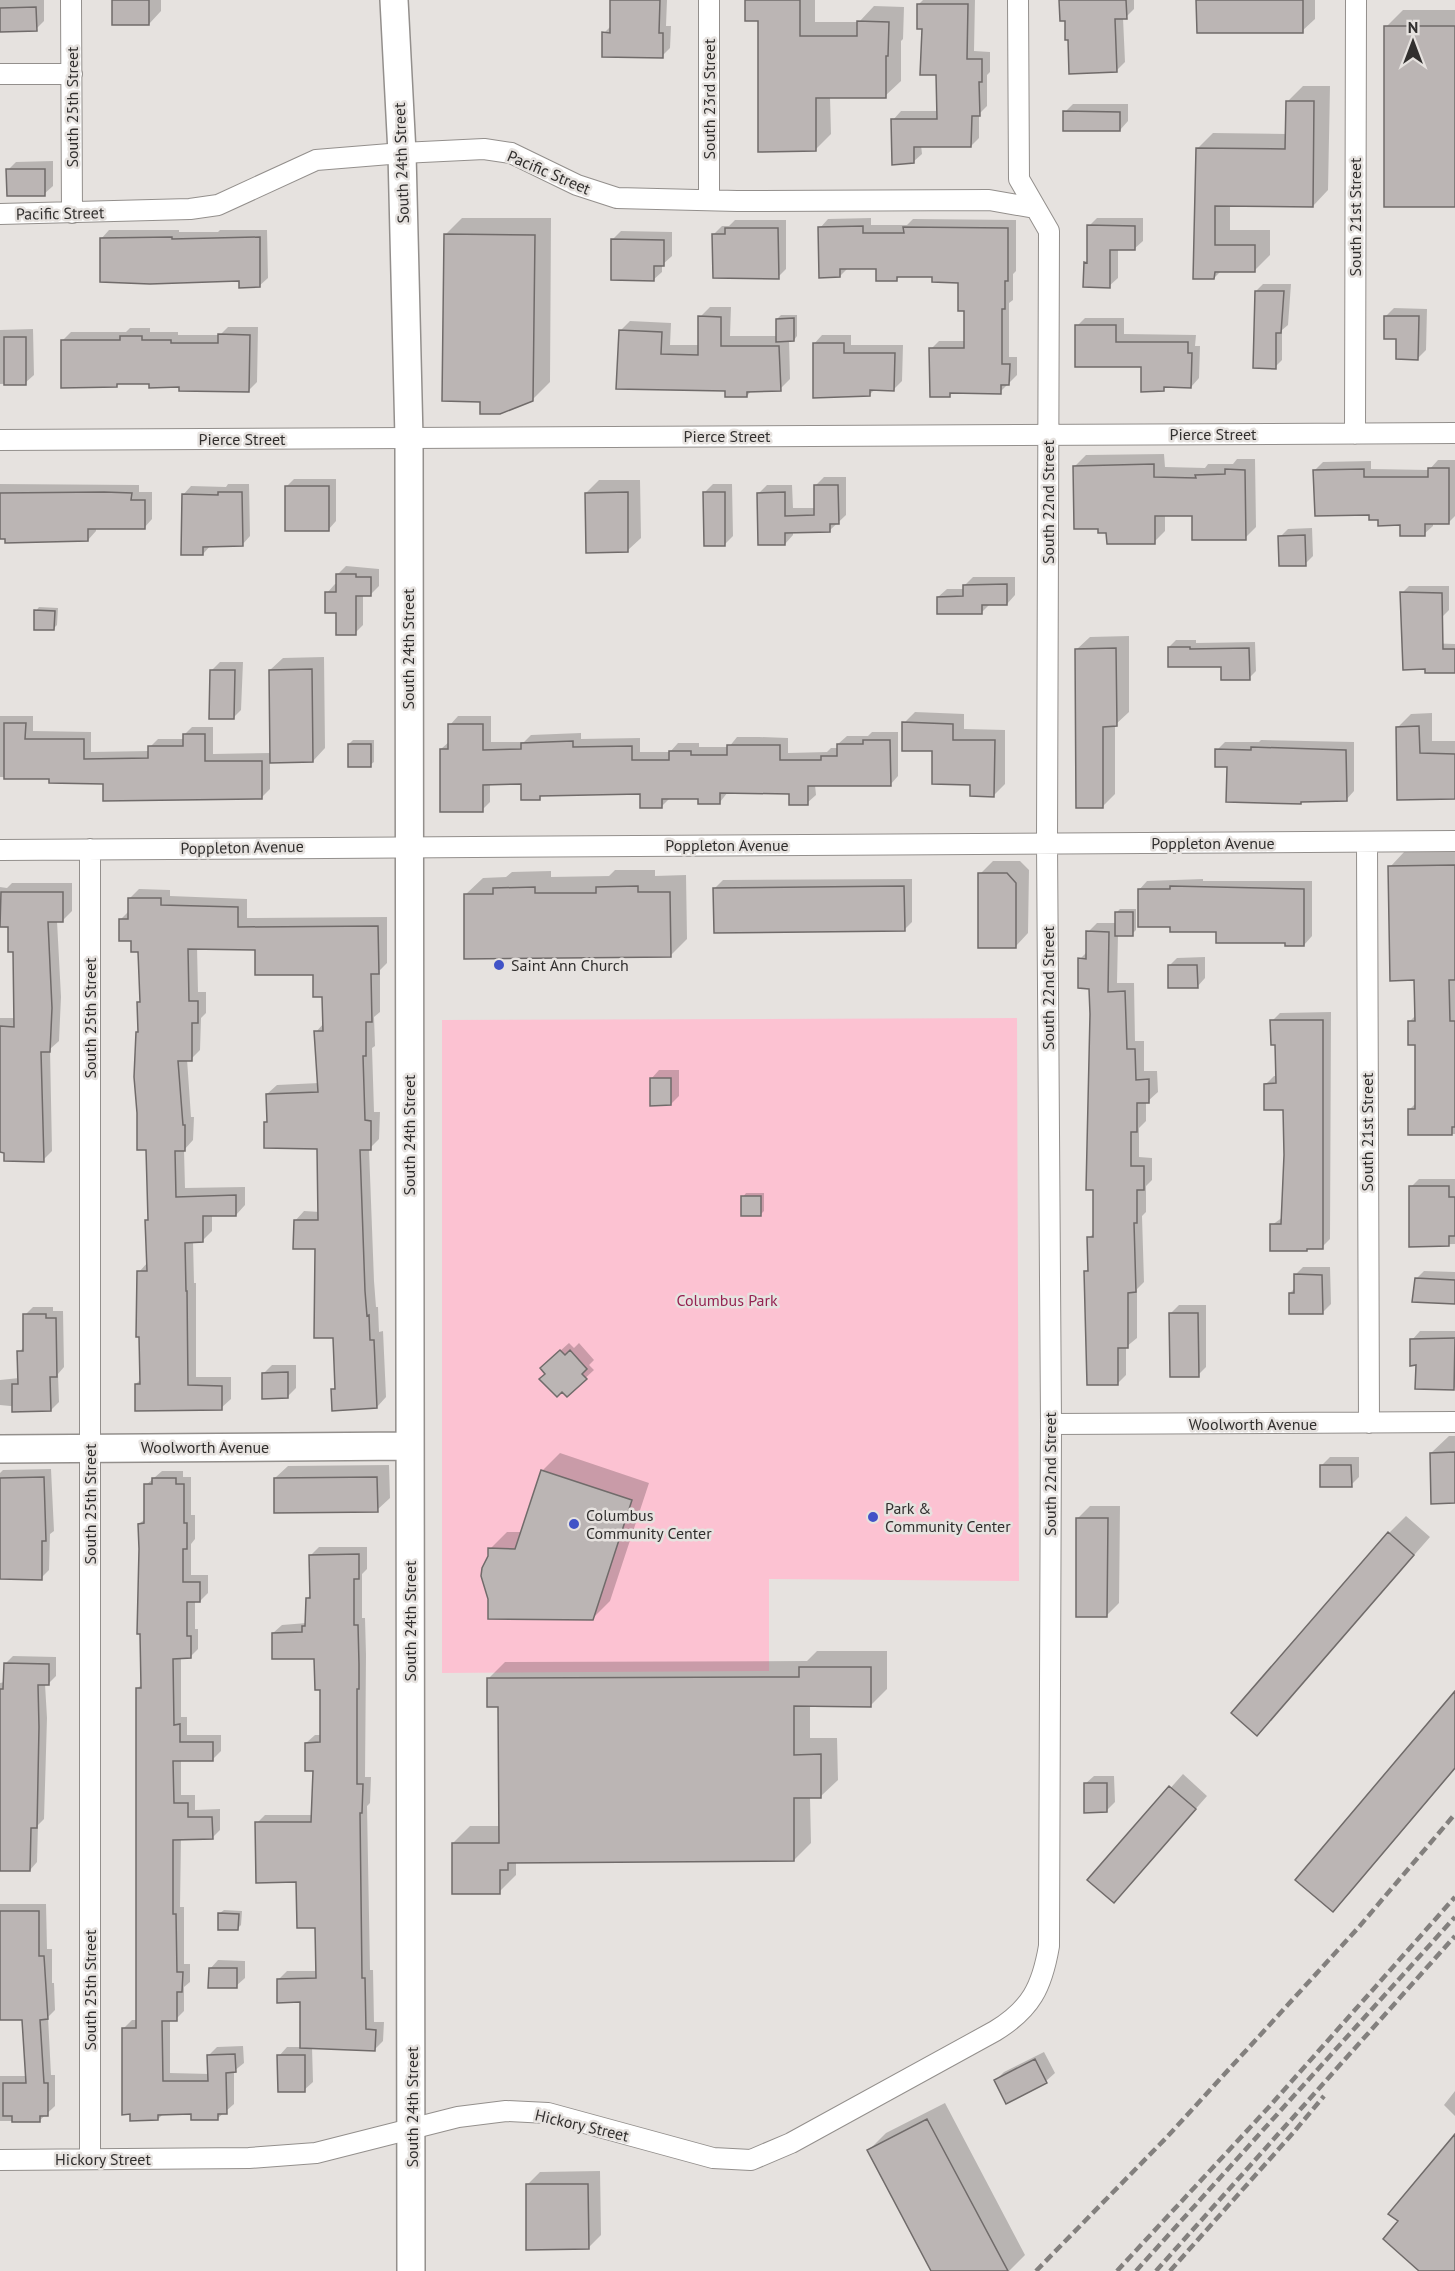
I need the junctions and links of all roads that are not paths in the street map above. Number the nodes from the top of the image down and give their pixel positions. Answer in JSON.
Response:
{"nodes":[{"id":1,"x":71,"y":0,"type":"edge"},
{"id":2,"x":394,"y":0,"type":"edge"},
{"id":3,"x":709,"y":0,"type":"edge"},
{"id":4,"x":1018,"y":0,"type":"edge"},
{"id":5,"x":1356,"y":0,"type":"edge"},
{"id":6,"x":0,"y":74,"type":"edge"},
{"id":7,"x":72,"y":74,"type":"junction"},
{"id":8,"x":402,"y":153,"type":"junction"},
{"id":9,"x":709,"y":199,"type":"junction"},
{"id":10,"x":1035,"y":208,"type":"junction"},
{"id":11,"x":72,"y":213,"type":"junction"},
{"id":12,"x":0,"y":214,"type":"edge"},
{"id":13,"x":1048,"y":434,"type":"junction"},
{"id":14,"x":1355,"y":434,"type":"junction"},
{"id":15,"x":1455,"y":434,"type":"edge"},
{"id":16,"x":409,"y":438,"type":"junction"},
{"id":17,"x":0,"y":440,"type":"edge"},
{"id":18,"x":1455,"y":841,"type":"edge"},
{"id":19,"x":1367,"y":842,"type":"junction"},
{"id":20,"x":1047,"y":843,"type":"junction"},
{"id":21,"x":408,"y":846,"type":"junction"},
{"id":22,"x":90,"y":849,"type":"junction"},
{"id":23,"x":0,"y":850,"type":"edge"},
{"id":24,"x":1455,"y":1422,"type":"edge"},
{"id":25,"x":1369,"y":1423,"type":"junction"},
{"id":26,"x":1051,"y":1424,"type":"junction"},
{"id":27,"x":410,"y":1446,"type":"junction"},
{"id":28,"x":90,"y":1448,"type":"junction"},
{"id":29,"x":0,"y":1449,"type":"edge"},
{"id":30,"x":1041,"y":1983,"type":"joint"},
{"id":31,"x":412,"y":2128,"type":"junction"},
{"id":32,"x":90,"y":2159,"type":"junction"},
{"id":33,"x":0,"y":2160,"type":"edge"},
{"id":34,"x":411,"y":2271,"type":"edge"}],
"edges":[{"from":1,"to":7,"type":"street","name":"South 25th Street"},
{"from":2,"to":8,"type":"main road","name":"South 24th Street"},
{"from":3,"to":9,"type":"street","name":"South 23rd Street"},
{"from":4,"to":10,"type":"street","name":"South 22nd Street"},
{"from":5,"to":14,"type":"street","name":"South 21st Street"},
{"from":6,"to":7,"type":"street"},
{"from":7,"to":11,"type":"street","name":"South 25th Street"},
{"from":8,"to":9,"type":"street","name":"Pacific Street"},
{"from":8,"to":11,"type":"street","name":"Pacific Street"},
{"from":8,"to":16,"type":"main road","name":"South 24th Street"},
{"from":9,"to":10,"type":"street","name":"Pacific Street"},
{"from":10,"to":13,"type":"street","name":"South 22nd Street"},
{"from":11,"to":12,"type":"street","name":"Pacific Street"},
{"from":13,"to":14,"type":"street","name":"Pierce Street"},
{"from":13,"to":16,"type":"street","name":"Pierce Street"},
{"from":13,"to":20,"type":"street","name":"South 22nd Street"},
{"from":14,"to":15,"type":"street","name":"Pierce Street"},
{"from":16,"to":17,"type":"street","name":"Pierce Street"},
{"from":16,"to":21,"type":"main road","name":"South 24th Street"},
{"from":18,"to":19,"type":"street","name":"Poppleton Avenue"},
{"from":19,"to":20,"type":"street","name":"Poppleton Avenue"},
{"from":19,"to":25,"type":"street","name":"South 21st Street"},
{"from":20,"to":21,"type":"street","name":"Poppleton Avenue"},
{"from":20,"to":26,"type":"street","name":"South 22nd Street"},
{"from":21,"to":22,"type":"street","name":"Poppleton Avenue"},
{"from":21,"to":27,"type":"main road","name":"South 24th Street"},
{"from":22,"to":23,"type":"street","name":"Poppleton Avenue"},
{"from":22,"to":28,"type":"street","name":"South 25th Street"},
{"from":24,"to":25,"type":"street","name":"Woolworth Avenue"},
{"from":25,"to":26,"type":"street","name":"Woolworth Avenue"},
{"from":26,"to":30,"type":"street","name":"South 22nd Street"},
{"from":27,"to":28,"type":"main road","name":"Woolworth Avenue"},
{"from":27,"to":31,"type":"main road","name":"South 24th Street"},
{"from":28,"to":29,"type":"main road","name":"Woolworth Avenue"},
{"from":28,"to":32,"type":"street","name":"South 25th Street"},
{"from":30,"to":31,"type":"street","name":"Hickory Street"},
{"from":31,"to":32,"type":"street","name":"Hickory Street"},
{"from":31,"to":34,"type":"main road","name":"South 24th Street"},
{"from":32,"to":33,"type":"street","name":"Hickory Street"}]}
